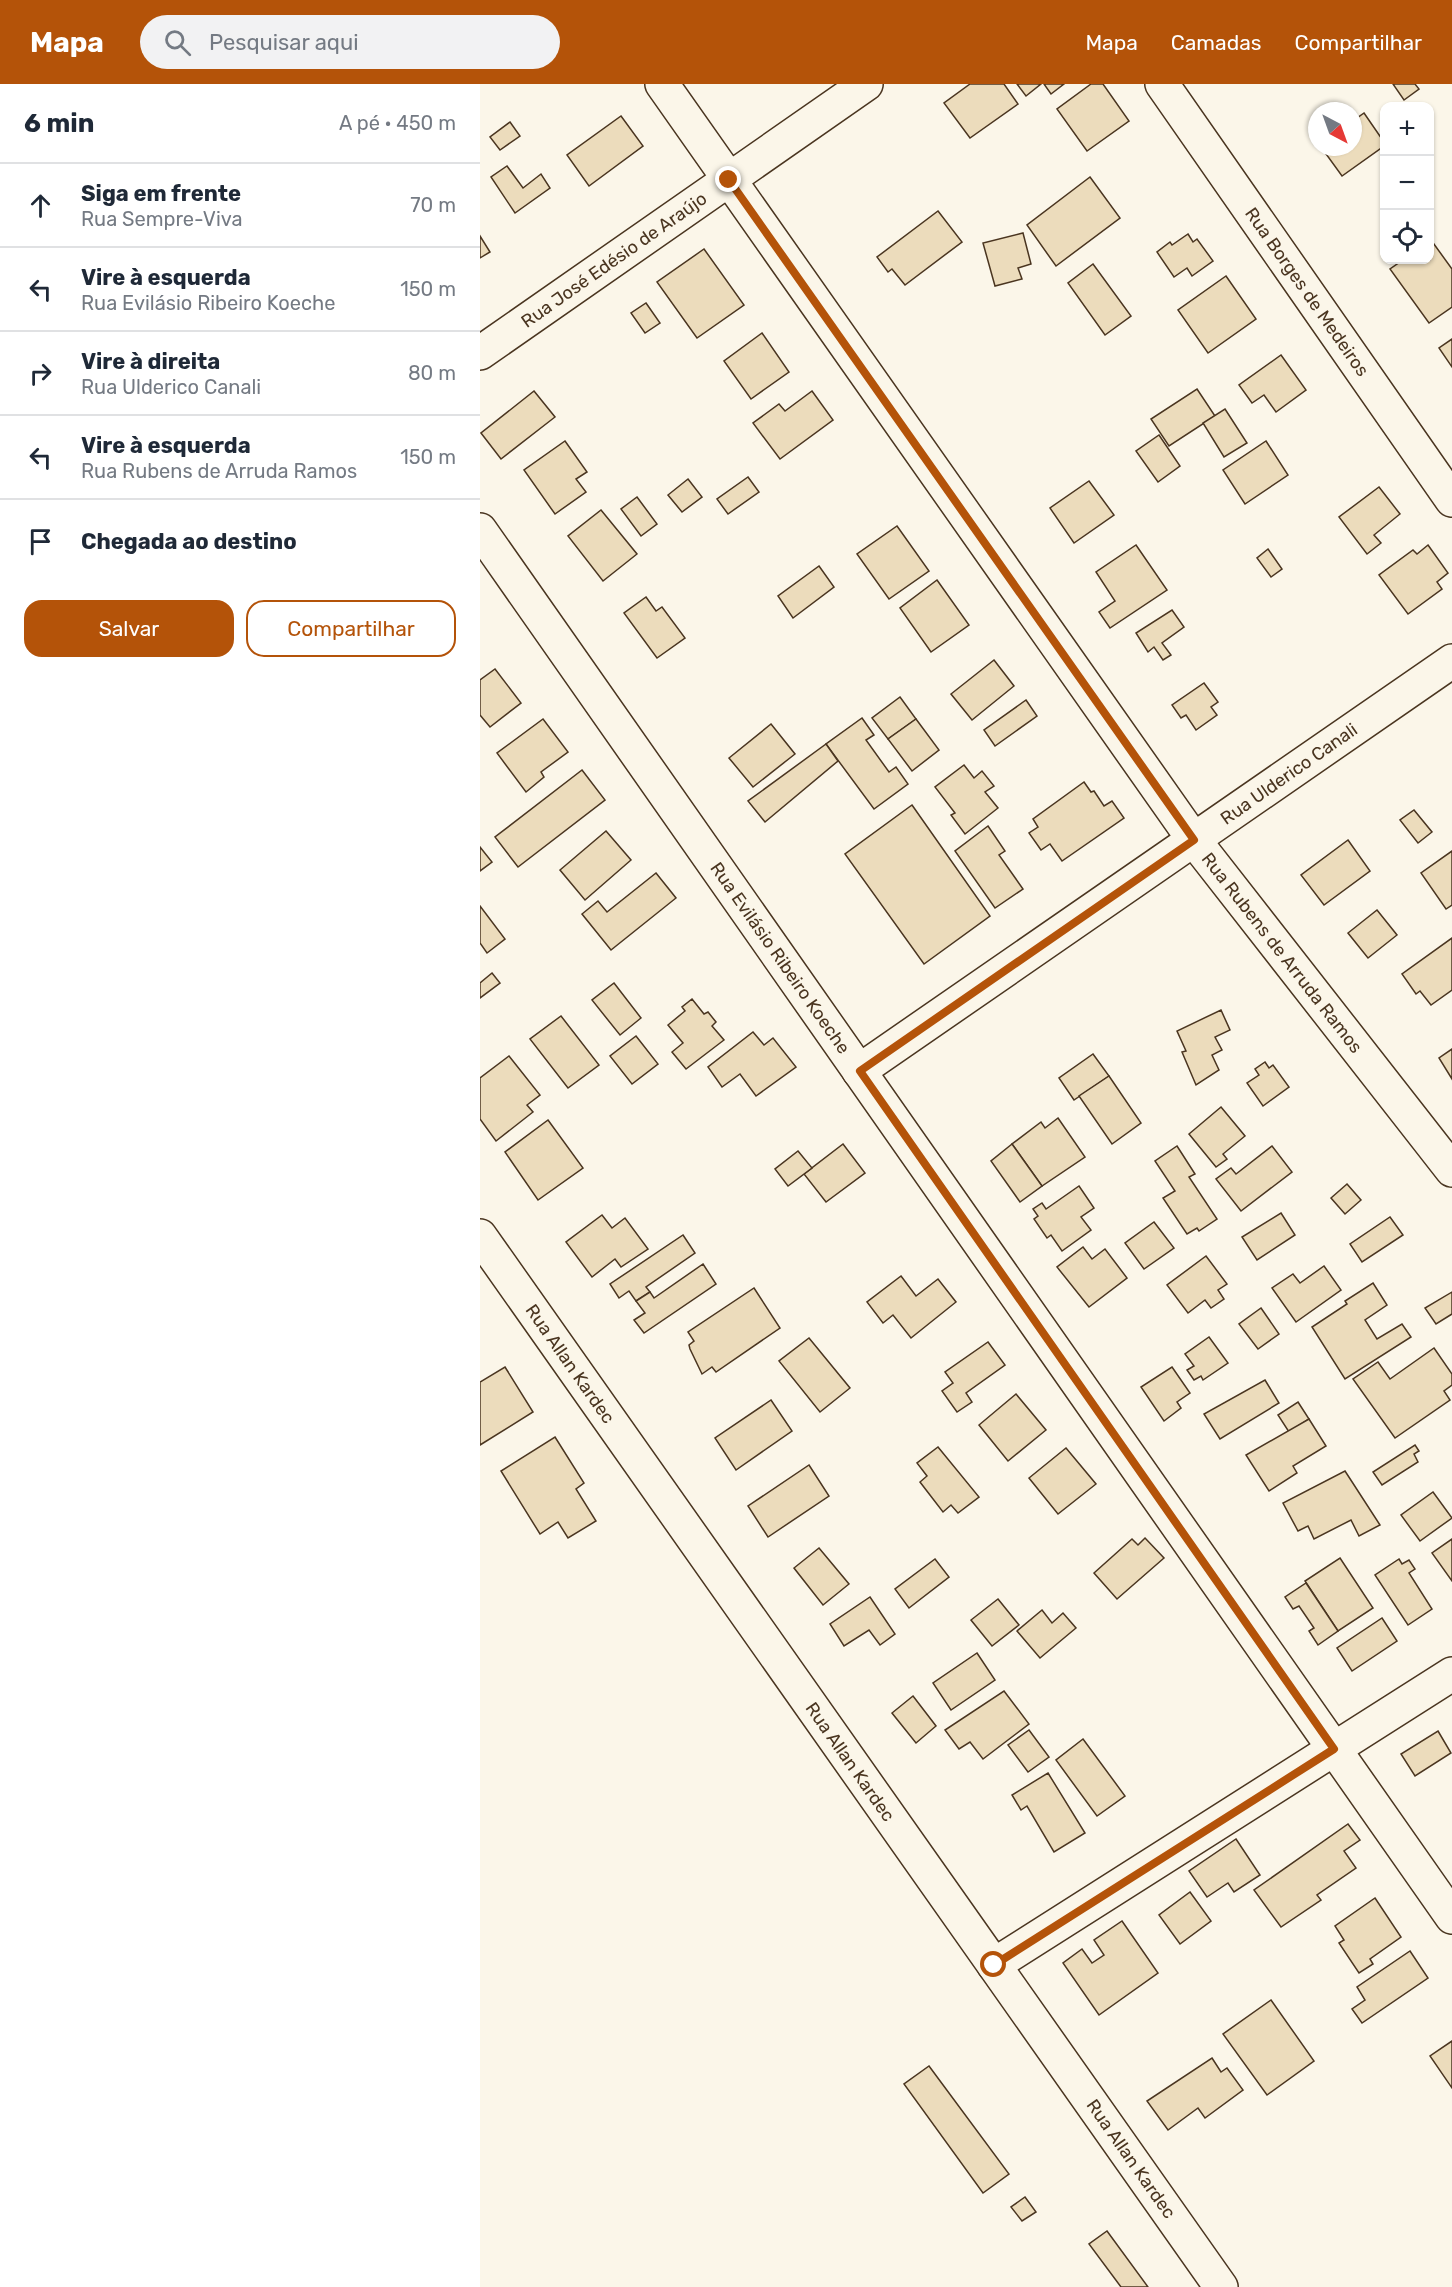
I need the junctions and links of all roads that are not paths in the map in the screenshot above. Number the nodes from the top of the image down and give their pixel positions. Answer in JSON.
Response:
{"nodes":[{"id":1,"x":662,"y":84,"type":"edge"},
{"id":2,"x":866,"y":84,"type":"edge"},
{"id":3,"x":1162,"y":84,"type":"edge"},
{"id":4,"x":729,"y":180,"type":"junction"},
{"id":5,"x":480,"y":353,"type":"edge"},
{"id":6,"x":1452,"y":500,"type":"edge"},
{"id":7,"x":480,"y":530,"type":"edge"},
{"id":8,"x":1452,"y":661,"type":"edge"},
{"id":9,"x":1194,"y":840,"type":"junction"},
{"id":10,"x":860,"y":1071,"type":"junction"},
{"id":11,"x":1452,"y":1170,"type":"edge"},
{"id":12,"x":480,"y":1236,"type":"edge"},
{"id":13,"x":1452,"y":1674,"type":"edge"},
{"id":14,"x":1334,"y":1749,"type":"junction"},
{"id":15,"x":1452,"y":1917,"type":"edge"},
{"id":16,"x":994,"y":1965,"type":"junction"},
{"id":17,"x":1221,"y":2287,"type":"edge"}],
"edges":[{"from":1,"to":4,"type":"street","name":"Rua Rubens de Arruda Ramos"},
{"from":2,"to":4,"type":"street","name":"Rua José Edésio de Araújo"},
{"from":3,"to":6,"type":"street","name":"Rua Borges de Medeiros"},
{"from":4,"to":5,"type":"street","name":"Rua José Edésio de Araújo"},
{"from":4,"to":9,"type":"street","name":"Rua Rubens de Arruda Ramos"},
{"from":7,"to":10,"type":"street","name":"Rua Evilásio Ribeiro Koeche"},
{"from":8,"to":9,"type":"street","name":"Rua Ulderico Canali"},
{"from":9,"to":10,"type":"street","name":"Rua Ulderico Canali"},
{"from":9,"to":11,"type":"street","name":"Rua Rubens de Arruda Ramos"},
{"from":10,"to":14,"type":"street","name":"Rua Evilásio Ribeiro Koeche"},
{"from":12,"to":16,"type":"street","name":"Rua Allan Kardec"},
{"from":13,"to":14,"type":"street"},
{"from":14,"to":15,"type":"street","name":"Rua Evilásio Ribeiro Koeche"},
{"from":14,"to":16,"type":"street"},
{"from":16,"to":17,"type":"street","name":"Rua Allan Kardec"}]}
